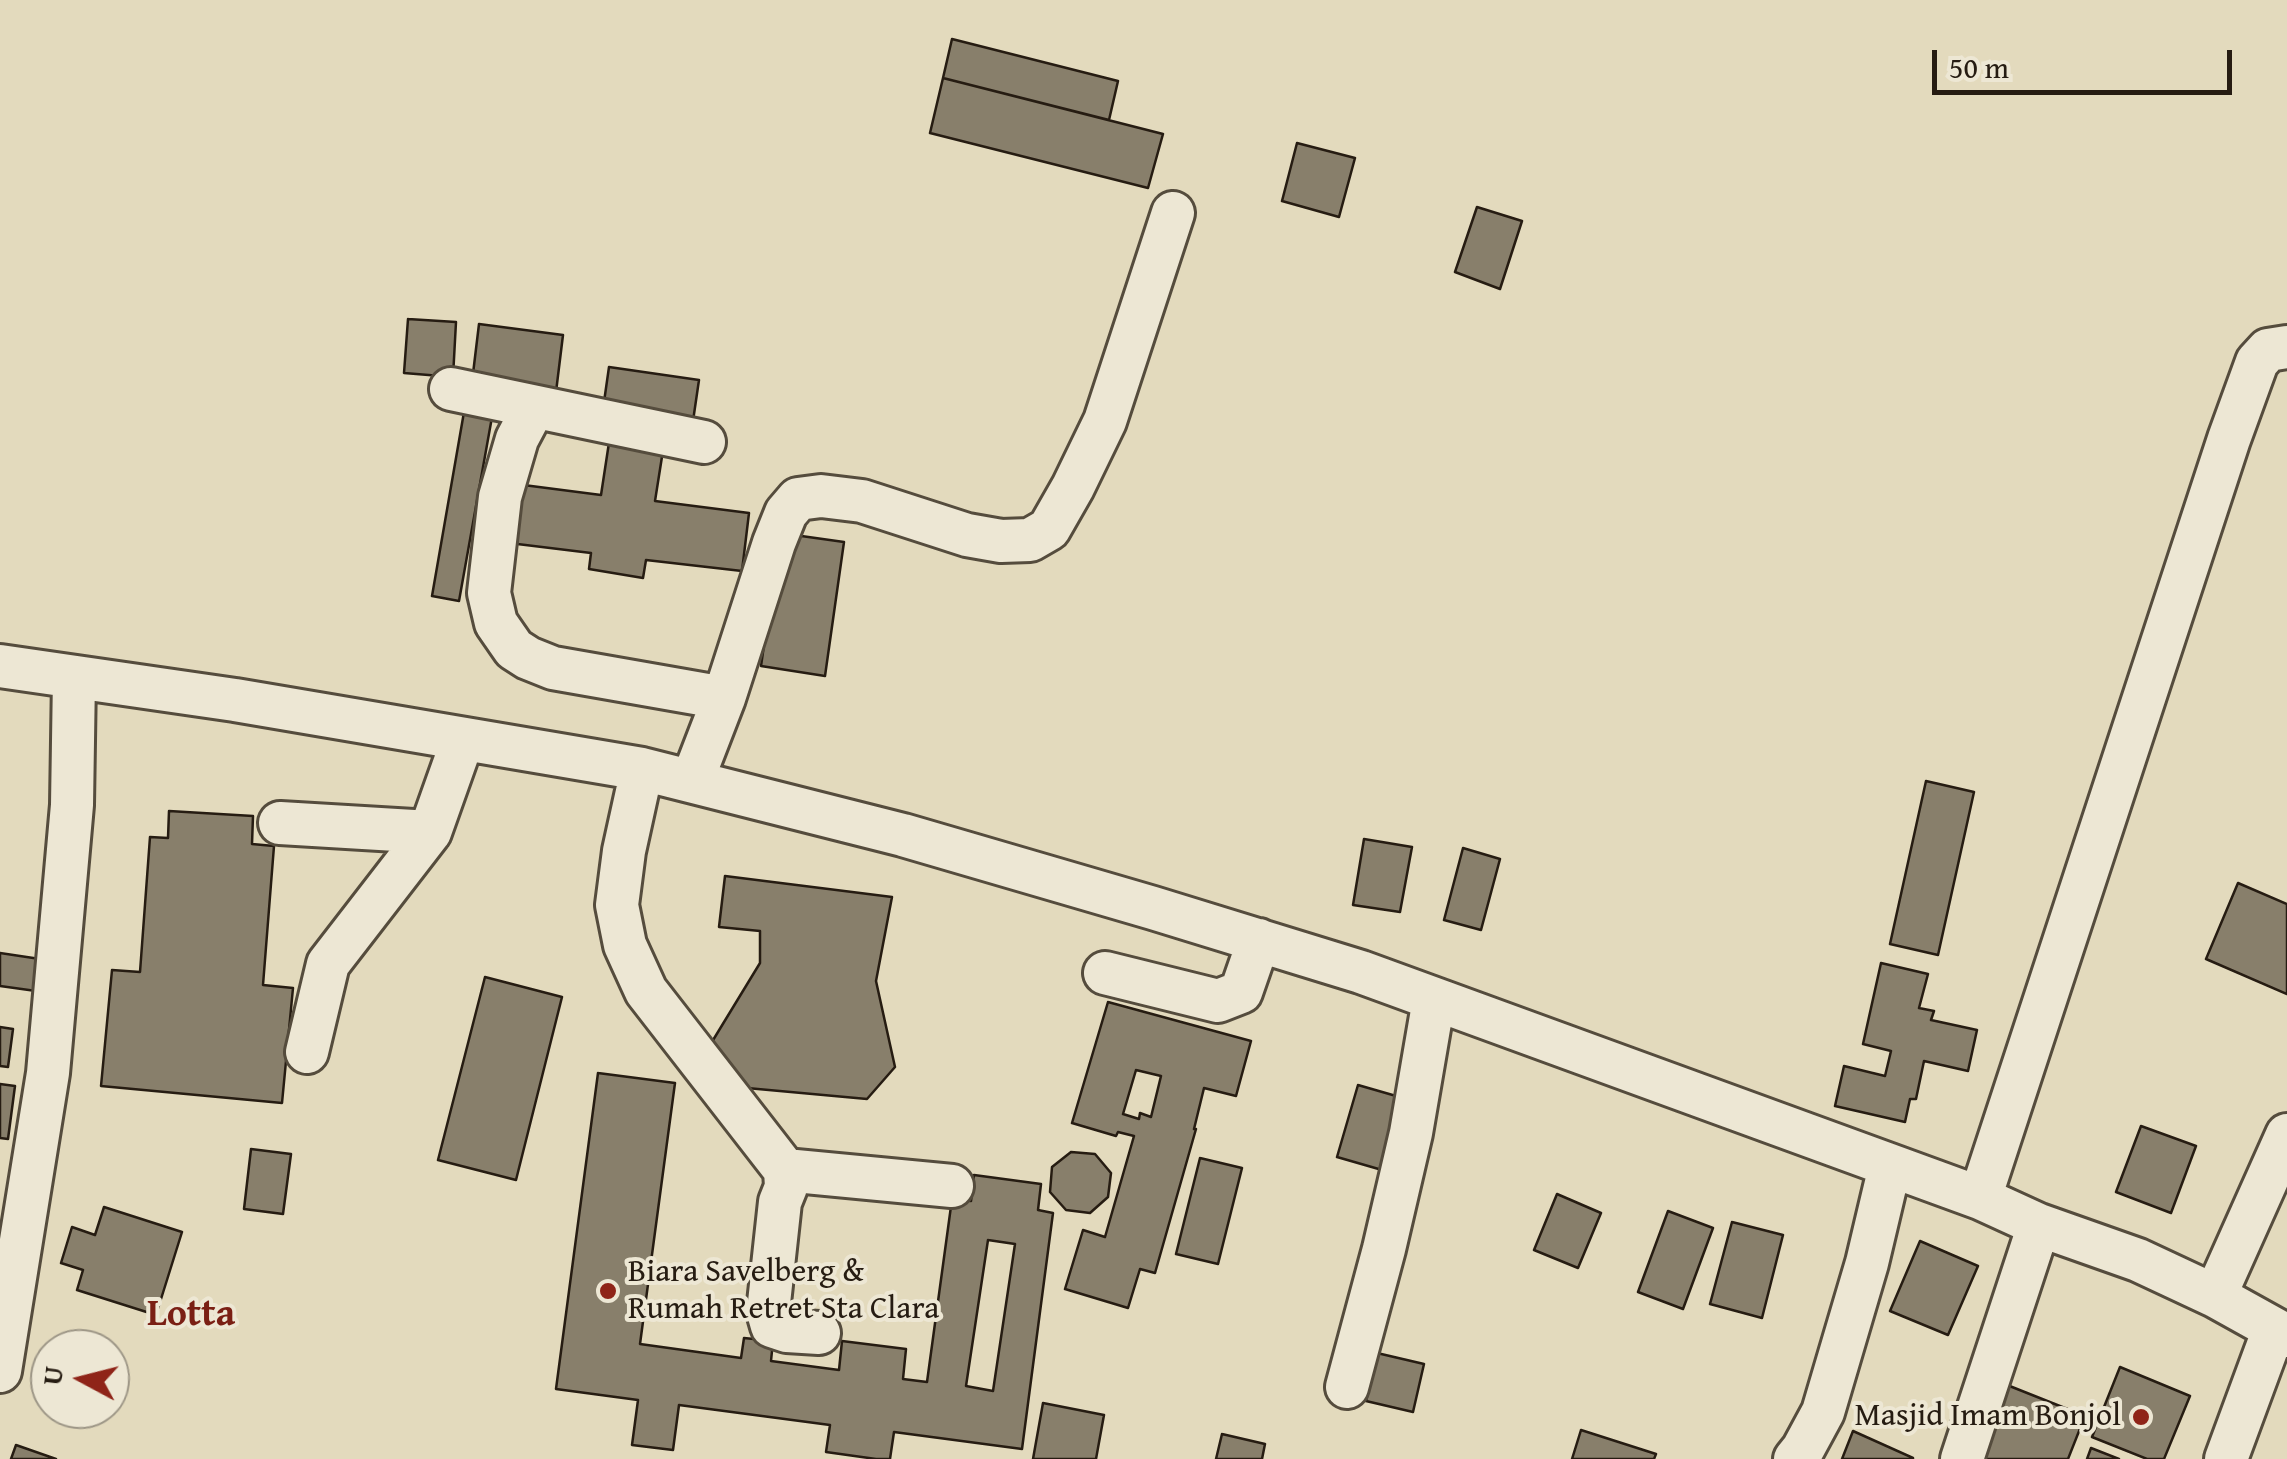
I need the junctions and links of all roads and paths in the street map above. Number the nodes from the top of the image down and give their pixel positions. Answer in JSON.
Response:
{"nodes":[{"id":1,"x":1174,"y":213,"type":"dead end"},
{"id":2,"x":2287,"y":347,"type":"edge"},
{"id":3,"x":451,"y":389,"type":"dead end"},
{"id":4,"x":534,"y":407,"type":"junction"},
{"id":5,"x":704,"y":442,"type":"dead end"},
{"id":6,"x":0,"y":666,"type":"edge"},
{"id":7,"x":74,"y":676,"type":"junction"},
{"id":8,"x":724,"y":698,"type":"junction"},
{"id":9,"x":462,"y":739,"type":"junction"},
{"id":10,"x":642,"y":769,"type":"junction"},
{"id":11,"x":692,"y":782,"type":"junction"},
{"id":12,"x":280,"y":823,"type":"dead end"},
{"id":13,"x":430,"y":832,"type":"junction"},
{"id":14,"x":1259,"y":940,"type":"junction"},
{"id":15,"x":1105,"y":973,"type":"dead end"},
{"id":16,"x":1434,"y":999,"type":"junction"},
{"id":17,"x":307,"y":1052,"type":"dead end"},
{"id":18,"x":2287,"y":1135,"type":"edge"},
{"id":19,"x":1890,"y":1166,"type":"junction"},
{"id":20,"x":786,"y":1170,"type":"junction"},
{"id":21,"x":952,"y":1186,"type":"dead end"},
{"id":22,"x":1980,"y":1198,"type":"junction"},
{"id":23,"x":2039,"y":1225,"type":"junction"},
{"id":24,"x":2216,"y":1296,"type":"junction"},
{"id":25,"x":2280,"y":1332,"type":"edge"},
{"id":26,"x":819,"y":1333,"type":"dead end"},
{"id":27,"x":0,"y":1371,"type":"edge"},
{"id":28,"x":1347,"y":1387,"type":"dead end"},
{"id":29,"x":1795,"y":1459,"type":"edge"},
{"id":30,"x":1962,"y":1459,"type":"edge"},
{"id":31,"x":2226,"y":1459,"type":"edge"}],
"edges":[{"from":1,"to":8,"type":"street"},
{"from":2,"to":22,"type":"street"},
{"from":3,"to":4,"type":"street"},
{"from":4,"to":5,"type":"street"},
{"from":4,"to":8,"type":"street"},
{"from":6,"to":7,"type":"street"},
{"from":7,"to":9,"type":"street"},
{"from":7,"to":27,"type":"street"},
{"from":8,"to":11,"type":"street"},
{"from":9,"to":10,"type":"street"},
{"from":9,"to":13,"type":"street"},
{"from":10,"to":11,"type":"street"},
{"from":10,"to":20,"type":"street"},
{"from":11,"to":14,"type":"street"},
{"from":12,"to":13,"type":"street"},
{"from":13,"to":17,"type":"street"},
{"from":14,"to":15,"type":"street"},
{"from":14,"to":16,"type":"street"},
{"from":16,"to":19,"type":"street"},
{"from":16,"to":28,"type":"street"},
{"from":18,"to":24,"type":"street"},
{"from":19,"to":22,"type":"street"},
{"from":19,"to":29,"type":"street"},
{"from":20,"to":21,"type":"street"},
{"from":20,"to":26,"type":"street"},
{"from":22,"to":23,"type":"street"},
{"from":23,"to":24,"type":"street"},
{"from":23,"to":30,"type":"street"},
{"from":24,"to":25,"type":"street"},
{"from":25,"to":31,"type":"street"}]}
